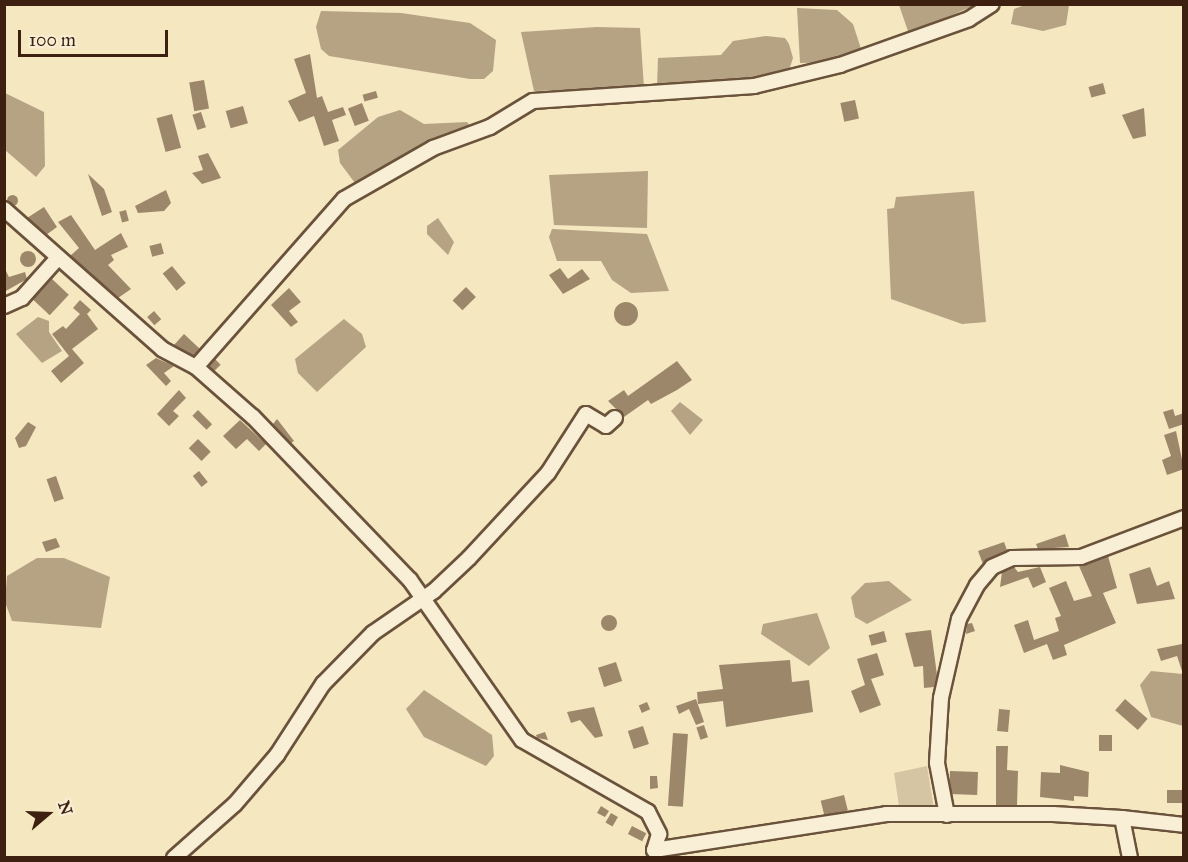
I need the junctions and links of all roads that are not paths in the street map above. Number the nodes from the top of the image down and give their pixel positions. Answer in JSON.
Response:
{"nodes":[{"id":1,"x":992,"y":4,"type":"edge"},
{"id":2,"x":4,"y":209,"type":"edge"},
{"id":3,"x":56,"y":260,"type":"junction"},
{"id":4,"x":4,"y":306,"type":"edge"},
{"id":5,"x":196,"y":367,"type":"junction"},
{"id":6,"x":615,"y":418,"type":"dead end"},
{"id":7,"x":1184,"y":518,"type":"edge"},
{"id":8,"x":423,"y":597,"type":"junction"},
{"id":9,"x":947,"y":815,"type":"junction"},
{"id":10,"x":1122,"y":818,"type":"junction"},
{"id":11,"x":1184,"y":825,"type":"edge"},
{"id":12,"x":653,"y":854,"type":"edge"},
{"id":13,"x":174,"y":858,"type":"edge"},
{"id":14,"x":1130,"y":858,"type":"edge"}],
"edges":[{"from":1,"to":5,"type":"street"},
{"from":2,"to":3,"type":"street"},
{"from":3,"to":4,"type":"street"},
{"from":3,"to":5,"type":"street"},
{"from":5,"to":8,"type":"street"},
{"from":6,"to":8,"type":"street"},
{"from":7,"to":9,"type":"street"},
{"from":8,"to":12,"type":"street"},
{"from":8,"to":13,"type":"street"},
{"from":9,"to":10,"type":"street"},
{"from":9,"to":12,"type":"street"},
{"from":10,"to":11,"type":"street"},
{"from":10,"to":14,"type":"street"}]}
